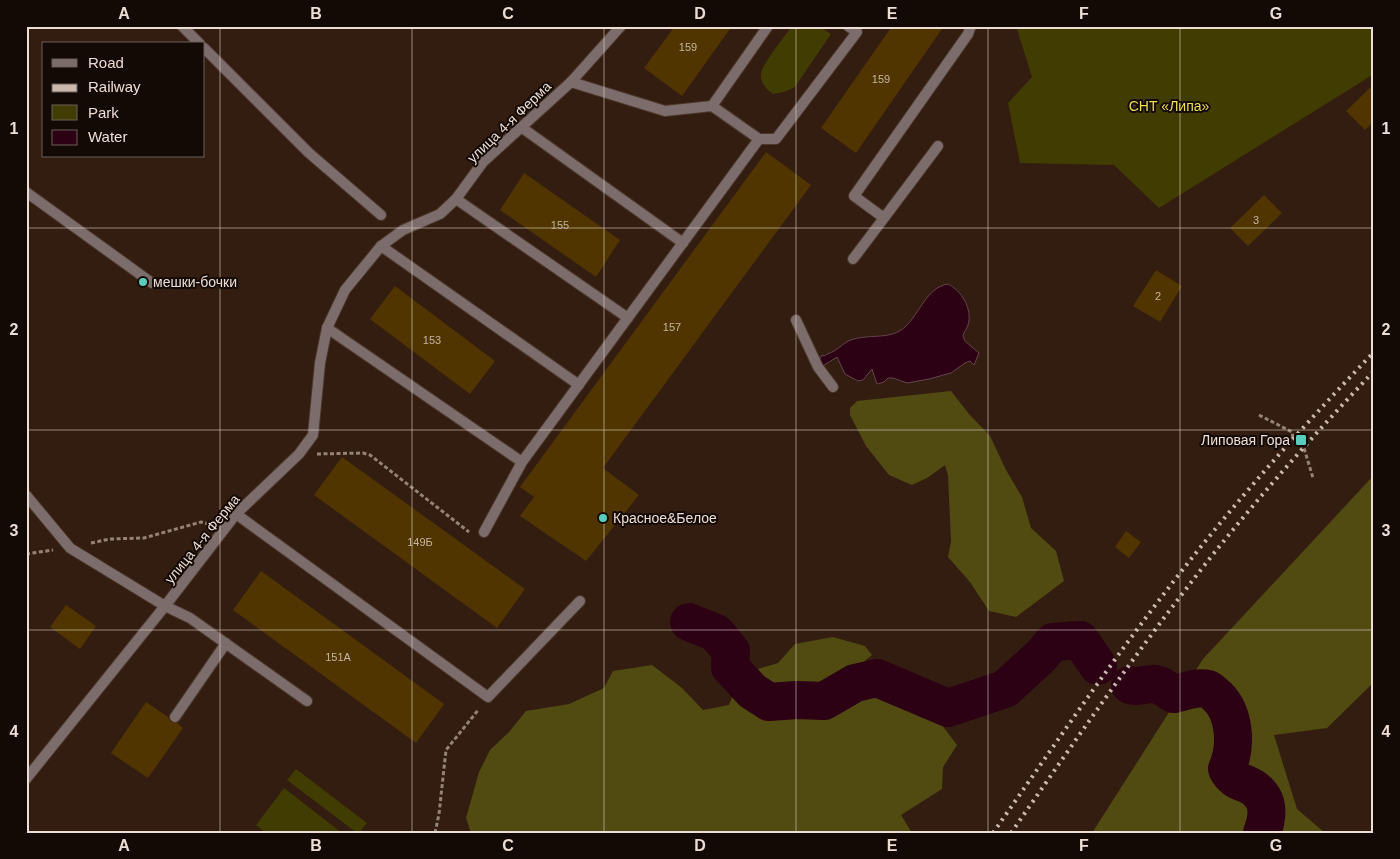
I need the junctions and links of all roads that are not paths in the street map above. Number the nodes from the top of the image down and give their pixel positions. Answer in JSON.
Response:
{"nodes":[{"id":1,"x":182,"y":26,"type":"edge"},
{"id":2,"x":621,"y":26,"type":"edge"},
{"id":3,"x":768,"y":26,"type":"edge"},
{"id":4,"x":848,"y":26,"type":"edge"},
{"id":5,"x":971,"y":26,"type":"edge"},
{"id":6,"x":198,"y":42,"type":"edge"},
{"id":7,"x":205,"y":49,"type":"edge"},
{"id":8,"x":571,"y":82,"type":"junction"},
{"id":9,"x":712,"y":106,"type":"junction"},
{"id":10,"x":521,"y":127,"type":"junction"},
{"id":11,"x":759,"y":139,"type":"junction"},
{"id":12,"x":938,"y":146,"type":"dead end"},
{"id":13,"x":26,"y":192,"type":"edge"},
{"id":14,"x":456,"y":199,"type":"junction"},
{"id":15,"x":381,"y":215,"type":"dead end"},
{"id":16,"x":884,"y":218,"type":"junction"},
{"id":17,"x":683,"y":243,"type":"junction"},
{"id":18,"x":381,"y":246,"type":"junction"},
{"id":19,"x":854,"y":259,"type":"dead end"},
{"id":20,"x":152,"y":283,"type":"dead end"},
{"id":21,"x":628,"y":318,"type":"junction"},
{"id":22,"x":796,"y":320,"type":"dead end"},
{"id":23,"x":327,"y":328,"type":"junction"},
{"id":24,"x":579,"y":385,"type":"junction"},
{"id":25,"x":833,"y":387,"type":"dead end"},
{"id":26,"x":522,"y":462,"type":"junction"},
{"id":27,"x":26,"y":494,"type":"edge"},
{"id":28,"x":236,"y":514,"type":"junction"},
{"id":29,"x":484,"y":532,"type":"dead end"},
{"id":30,"x":580,"y":601,"type":"dead end"},
{"id":31,"x":166,"y":606,"type":"junction"},
{"id":32,"x":226,"y":643,"type":"junction"},
{"id":33,"x":307,"y":701,"type":"dead end"},
{"id":34,"x":175,"y":717,"type":"dead end"},
{"id":35,"x":26,"y":779,"type":"edge"}],
"edges":[{"from":1,"to":6,"type":"street"},
{"from":2,"to":8,"type":"street","name":"улица 4-я Ферма"},
{"from":3,"to":9,"type":"street"},
{"from":4,"to":11,"type":"street"},
{"from":5,"to":16,"type":"street"},
{"from":7,"to":15,"type":"street"},
{"from":8,"to":9,"type":"street"},
{"from":8,"to":10,"type":"street","name":"улица 4-я Ферма"},
{"from":9,"to":11,"type":"street"},
{"from":10,"to":14,"type":"street","name":"улица 4-я Ферма"},
{"from":10,"to":17,"type":"street"},
{"from":11,"to":17,"type":"street"},
{"from":12,"to":16,"type":"street"},
{"from":13,"to":20,"type":"street"},
{"from":14,"to":18,"type":"street","name":"улица 4-я Ферма"},
{"from":14,"to":21,"type":"street"},
{"from":16,"to":19,"type":"street"},
{"from":17,"to":21,"type":"street"},
{"from":18,"to":23,"type":"street","name":"улица 4-я Ферма"},
{"from":18,"to":24,"type":"street"},
{"from":21,"to":24,"type":"street"},
{"from":22,"to":25,"type":"street"},
{"from":23,"to":26,"type":"street"},
{"from":23,"to":28,"type":"street","name":"улица 4-я Ферма"},
{"from":24,"to":26,"type":"street"},
{"from":26,"to":29,"type":"street"},
{"from":27,"to":31,"type":"street"},
{"from":28,"to":30,"type":"street"},
{"from":28,"to":31,"type":"street","name":"улица 4-я Ферма"},
{"from":31,"to":32,"type":"street"},
{"from":31,"to":35,"type":"street","name":"улица 4-я Ферма"},
{"from":32,"to":33,"type":"street"},
{"from":32,"to":34,"type":"street"}]}
